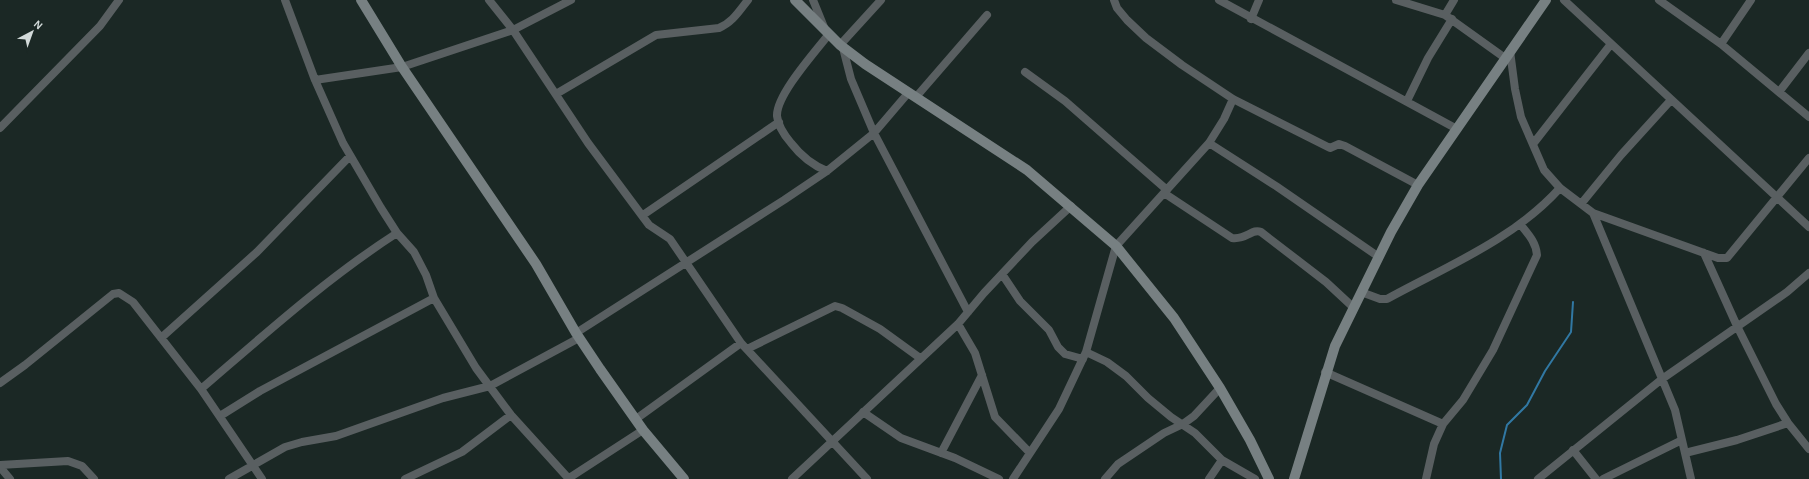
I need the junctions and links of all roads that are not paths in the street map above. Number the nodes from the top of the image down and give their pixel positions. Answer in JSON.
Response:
{"nodes":[{"id":1,"x":119,"y":0,"type":"edge"},
{"id":2,"x":285,"y":0,"type":"edge"},
{"id":3,"x":361,"y":0,"type":"edge"},
{"id":4,"x":489,"y":0,"type":"edge"},
{"id":5,"x":571,"y":0,"type":"edge"},
{"id":6,"x":748,"y":0,"type":"edge"},
{"id":7,"x":795,"y":0,"type":"edge"},
{"id":8,"x":813,"y":0,"type":"edge"},
{"id":9,"x":881,"y":0,"type":"edge"},
{"id":10,"x":1114,"y":0,"type":"edge"},
{"id":11,"x":1219,"y":0,"type":"edge"},
{"id":12,"x":1259,"y":0,"type":"edge"},
{"id":13,"x":1396,"y":0,"type":"edge"},
{"id":14,"x":1454,"y":0,"type":"edge"},
{"id":15,"x":1546,"y":0,"type":"edge"},
{"id":16,"x":1564,"y":0,"type":"edge"},
{"id":17,"x":1659,"y":0,"type":"edge"},
{"id":18,"x":1751,"y":0,"type":"edge"},
{"id":19,"x":987,"y":15,"type":"dead end"},
{"id":20,"x":1448,"y":17,"type":"junction"},
{"id":21,"x":1251,"y":19,"type":"junction"},
{"id":22,"x":513,"y":30,"type":"junction"},
{"id":23,"x":828,"y":33,"type":"junction"},
{"id":24,"x":1611,"y":44,"type":"junction"},
{"id":25,"x":1721,"y":44,"type":"junction"},
{"id":26,"x":842,"y":46,"type":"junction"},
{"id":27,"x":1809,"y":53,"type":"edge"},
{"id":28,"x":1508,"y":55,"type":"junction"},
{"id":29,"x":402,"y":67,"type":"junction"},
{"id":30,"x":1025,"y":72,"type":"dead end"},
{"id":31,"x":315,"y":80,"type":"junction"},
{"id":32,"x":1778,"y":92,"type":"junction"},
{"id":33,"x":556,"y":94,"type":"junction"},
{"id":34,"x":913,"y":95,"type":"junction"},
{"id":35,"x":1233,"y":99,"type":"junction"},
{"id":36,"x":1671,"y":100,"type":"junction"},
{"id":37,"x":1407,"y":101,"type":"junction"},
{"id":38,"x":1809,"y":117,"type":"edge"},
{"id":39,"x":779,"y":122,"type":"junction"},
{"id":40,"x":0,"y":128,"type":"edge"},
{"id":41,"x":1458,"y":129,"type":"junction"},
{"id":42,"x":874,"y":133,"type":"junction"},
{"id":43,"x":1209,"y":143,"type":"junction"},
{"id":44,"x":1533,"y":144,"type":"junction"},
{"id":45,"x":350,"y":156,"type":"junction"},
{"id":46,"x":1809,"y":158,"type":"edge"},
{"id":47,"x":827,"y":171,"type":"junction"},
{"id":48,"x":1418,"y":185,"type":"junction"},
{"id":49,"x":1560,"y":188,"type":"junction"},
{"id":50,"x":1165,"y":191,"type":"junction"},
{"id":51,"x":1776,"y":198,"type":"junction"},
{"id":52,"x":1581,"y":204,"type":"junction"},
{"id":53,"x":1071,"y":206,"type":"junction"},
{"id":54,"x":1593,"y":213,"type":"junction"},
{"id":55,"x":643,"y":215,"type":"junction"},
{"id":56,"x":1520,"y":224,"type":"junction"},
{"id":57,"x":1809,"y":227,"type":"edge"},
{"id":58,"x":397,"y":233,"type":"junction"},
{"id":59,"x":1116,"y":246,"type":"junction"},
{"id":60,"x":1704,"y":253,"type":"junction"},
{"id":61,"x":1379,"y":257,"type":"junction"},
{"id":62,"x":686,"y":262,"type":"junction"},
{"id":63,"x":1809,"y":273,"type":"edge"},
{"id":64,"x":1002,"y":274,"type":"junction"},
{"id":65,"x":1361,"y":292,"type":"junction"},
{"id":66,"x":434,"y":298,"type":"junction"},
{"id":67,"x":1354,"y":308,"type":"junction"},
{"id":68,"x":968,"y":312,"type":"junction"},
{"id":69,"x":958,"y":324,"type":"junction"},
{"id":70,"x":1737,"y":326,"type":"junction"},
{"id":71,"x":577,"y":335,"type":"junction"},
{"id":72,"x":161,"y":338,"type":"junction"},
{"id":73,"x":744,"y":346,"type":"junction"},
{"id":74,"x":1084,"y":355,"type":"junction"},
{"id":75,"x":920,"y":358,"type":"junction"},
{"id":76,"x":1326,"y":372,"type":"junction"},
{"id":77,"x":982,"y":375,"type":"junction"},
{"id":78,"x":1662,"y":378,"type":"junction"},
{"id":79,"x":0,"y":383,"type":"edge"},
{"id":80,"x":490,"y":386,"type":"junction"},
{"id":81,"x":1220,"y":388,"type":"junction"},
{"id":82,"x":201,"y":389,"type":"junction"},
{"id":83,"x":863,"y":412,"type":"junction"},
{"id":84,"x":511,"y":415,"type":"junction"},
{"id":85,"x":220,"y":416,"type":"junction"},
{"id":86,"x":636,"y":419,"type":"junction"},
{"id":87,"x":1788,"y":423,"type":"junction"},
{"id":88,"x":1183,"y":424,"type":"junction"},
{"id":89,"x":1443,"y":424,"type":"junction"},
{"id":90,"x":643,"y":430,"type":"junction"},
{"id":91,"x":1682,"y":440,"type":"junction"},
{"id":92,"x":833,"y":441,"type":"junction"},
{"id":93,"x":1809,"y":449,"type":"edge"},
{"id":94,"x":1573,"y":450,"type":"junction"},
{"id":95,"x":941,"y":453,"type":"junction"},
{"id":96,"x":1030,"y":453,"type":"junction"},
{"id":97,"x":1685,"y":453,"type":"junction"},
{"id":98,"x":1222,"y":460,"type":"junction"},
{"id":99,"x":253,"y":464,"type":"junction"},
{"id":100,"x":0,"y":466,"type":"edge"},
{"id":101,"x":10,"y":479,"type":"edge"},
{"id":102,"x":94,"y":479,"type":"edge"},
{"id":103,"x":229,"y":479,"type":"edge"},
{"id":104,"x":262,"y":479,"type":"edge"},
{"id":105,"x":405,"y":479,"type":"edge"},
{"id":106,"x":569,"y":479,"type":"edge"},
{"id":107,"x":684,"y":479,"type":"edge"},
{"id":108,"x":792,"y":479,"type":"edge"},
{"id":109,"x":867,"y":479,"type":"edge"},
{"id":110,"x":999,"y":479,"type":"edge"},
{"id":111,"x":1013,"y":479,"type":"edge"},
{"id":112,"x":1105,"y":479,"type":"edge"},
{"id":113,"x":1209,"y":479,"type":"edge"},
{"id":114,"x":1255,"y":479,"type":"edge"},
{"id":115,"x":1269,"y":479,"type":"edge"},
{"id":116,"x":1294,"y":479,"type":"edge"},
{"id":117,"x":1426,"y":479,"type":"edge"},
{"id":118,"x":1538,"y":479,"type":"edge"},
{"id":119,"x":1596,"y":479,"type":"edge"},
{"id":120,"x":1603,"y":479,"type":"edge"},
{"id":121,"x":1690,"y":479,"type":"edge"}],
"edges":[{"from":1,"to":40,"type":"street"},
{"from":2,"to":31,"type":"street"},
{"from":3,"to":29,"type":"street"},
{"from":4,"to":22,"type":"street"},
{"from":5,"to":22,"type":"street"},
{"from":6,"to":33,"type":"street"},
{"from":7,"to":23,"type":"street"},
{"from":8,"to":23,"type":"street"},
{"from":9,"to":26,"type":"street"},
{"from":10,"to":35,"type":"street"},
{"from":11,"to":21,"type":"street"},
{"from":12,"to":21,"type":"street"},
{"from":13,"to":20,"type":"street"},
{"from":14,"to":20,"type":"street"},
{"from":15,"to":28,"type":"street"},
{"from":16,"to":24,"type":"street"},
{"from":17,"to":25,"type":"street"},
{"from":18,"to":25,"type":"street"},
{"from":19,"to":34,"type":"street"},
{"from":20,"to":28,"type":"street"},
{"from":20,"to":37,"type":"street"},
{"from":21,"to":37,"type":"street"},
{"from":22,"to":29,"type":"street"},
{"from":22,"to":33,"type":"street"},
{"from":23,"to":26,"type":"street"},
{"from":23,"to":39,"type":"street"},
{"from":24,"to":36,"type":"street"},
{"from":24,"to":44,"type":"street"},
{"from":25,"to":32,"type":"street"},
{"from":26,"to":34,"type":"street"},
{"from":26,"to":42,"type":"street"},
{"from":27,"to":32,"type":"street"},
{"from":28,"to":41,"type":"street"},
{"from":28,"to":44,"type":"street"},
{"from":29,"to":31,"type":"street"},
{"from":29,"to":71,"type":"street"},
{"from":30,"to":50,"type":"street"},
{"from":31,"to":45,"type":"street"},
{"from":32,"to":38,"type":"street"},
{"from":33,"to":55,"type":"street"},
{"from":34,"to":42,"type":"street"},
{"from":34,"to":53,"type":"street"},
{"from":35,"to":43,"type":"street"},
{"from":35,"to":48,"type":"street"},
{"from":36,"to":51,"type":"street"},
{"from":36,"to":52,"type":"street"},
{"from":37,"to":41,"type":"street"},
{"from":39,"to":47,"type":"street"},
{"from":39,"to":55,"type":"street"},
{"from":41,"to":48,"type":"street"},
{"from":42,"to":47,"type":"street"},
{"from":42,"to":68,"type":"street"},
{"from":43,"to":50,"type":"street"},
{"from":43,"to":61,"type":"street"},
{"from":44,"to":49,"type":"street"},
{"from":45,"to":58,"type":"street"},
{"from":45,"to":72,"type":"street"},
{"from":46,"to":51,"type":"street"},
{"from":47,"to":62,"type":"street"},
{"from":48,"to":61,"type":"street"},
{"from":49,"to":52,"type":"street"},
{"from":49,"to":56,"type":"street"},
{"from":50,"to":59,"type":"street"},
{"from":50,"to":67,"type":"street"},
{"from":51,"to":57,"type":"street"},
{"from":51,"to":60,"type":"street"},
{"from":52,"to":54,"type":"street"},
{"from":53,"to":59,"type":"street"},
{"from":53,"to":64,"type":"street"},
{"from":54,"to":60,"type":"street"},
{"from":54,"to":78,"type":"street"},
{"from":55,"to":62,"type":"street"},
{"from":56,"to":65,"type":"street"},
{"from":56,"to":89,"type":"street"},
{"from":58,"to":66,"type":"street"},
{"from":58,"to":82,"type":"street"},
{"from":59,"to":74,"type":"street"},
{"from":59,"to":81,"type":"street"},
{"from":60,"to":70,"type":"street"},
{"from":61,"to":65,"type":"street"},
{"from":62,"to":71,"type":"street"},
{"from":62,"to":73,"type":"street"},
{"from":63,"to":70,"type":"street"},
{"from":64,"to":68,"type":"street"},
{"from":64,"to":74,"type":"street"},
{"from":65,"to":67,"type":"street"},
{"from":66,"to":80,"type":"street"},
{"from":66,"to":85,"type":"street"},
{"from":67,"to":76,"type":"street"},
{"from":68,"to":69,"type":"street"},
{"from":69,"to":75,"type":"street"},
{"from":69,"to":77,"type":"street"},
{"from":70,"to":78,"type":"street"},
{"from":70,"to":87,"type":"street"},
{"from":71,"to":80,"type":"street"},
{"from":71,"to":86,"type":"street"},
{"from":72,"to":79,"type":"street"},
{"from":72,"to":82,"type":"street"},
{"from":73,"to":75,"type":"street"},
{"from":73,"to":86,"type":"street"},
{"from":73,"to":92,"type":"street"},
{"from":74,"to":88,"type":"street"},
{"from":74,"to":96,"type":"street"},
{"from":75,"to":83,"type":"street"},
{"from":76,"to":89,"type":"street"},
{"from":76,"to":116,"type":"street"},
{"from":77,"to":95,"type":"street"},
{"from":77,"to":96,"type":"street"},
{"from":78,"to":91,"type":"street"},
{"from":78,"to":94,"type":"street"},
{"from":80,"to":84,"type":"street"},
{"from":80,"to":99,"type":"street"},
{"from":81,"to":88,"type":"street"},
{"from":81,"to":115,"type":"street"},
{"from":82,"to":85,"type":"street"},
{"from":83,"to":92,"type":"street"},
{"from":83,"to":95,"type":"street"},
{"from":84,"to":105,"type":"street"},
{"from":84,"to":106,"type":"street"},
{"from":85,"to":99,"type":"street"},
{"from":86,"to":90,"type":"street"},
{"from":87,"to":93,"type":"street"},
{"from":87,"to":97,"type":"street"},
{"from":88,"to":98,"type":"street"},
{"from":88,"to":112,"type":"street"},
{"from":89,"to":117,"type":"street"},
{"from":90,"to":106,"type":"street"},
{"from":90,"to":107,"type":"street"},
{"from":91,"to":97,"type":"street"},
{"from":91,"to":120,"type":"street"},
{"from":92,"to":108,"type":"street"},
{"from":92,"to":109,"type":"street"},
{"from":94,"to":118,"type":"street"},
{"from":94,"to":119,"type":"street"},
{"from":95,"to":110,"type":"street"},
{"from":96,"to":111,"type":"street"},
{"from":97,"to":121,"type":"street"},
{"from":98,"to":113,"type":"street"},
{"from":98,"to":114,"type":"street"},
{"from":99,"to":103,"type":"street"},
{"from":99,"to":104,"type":"street"},
{"from":100,"to":101,"type":"street"},
{"from":100,"to":102,"type":"street"}]}
